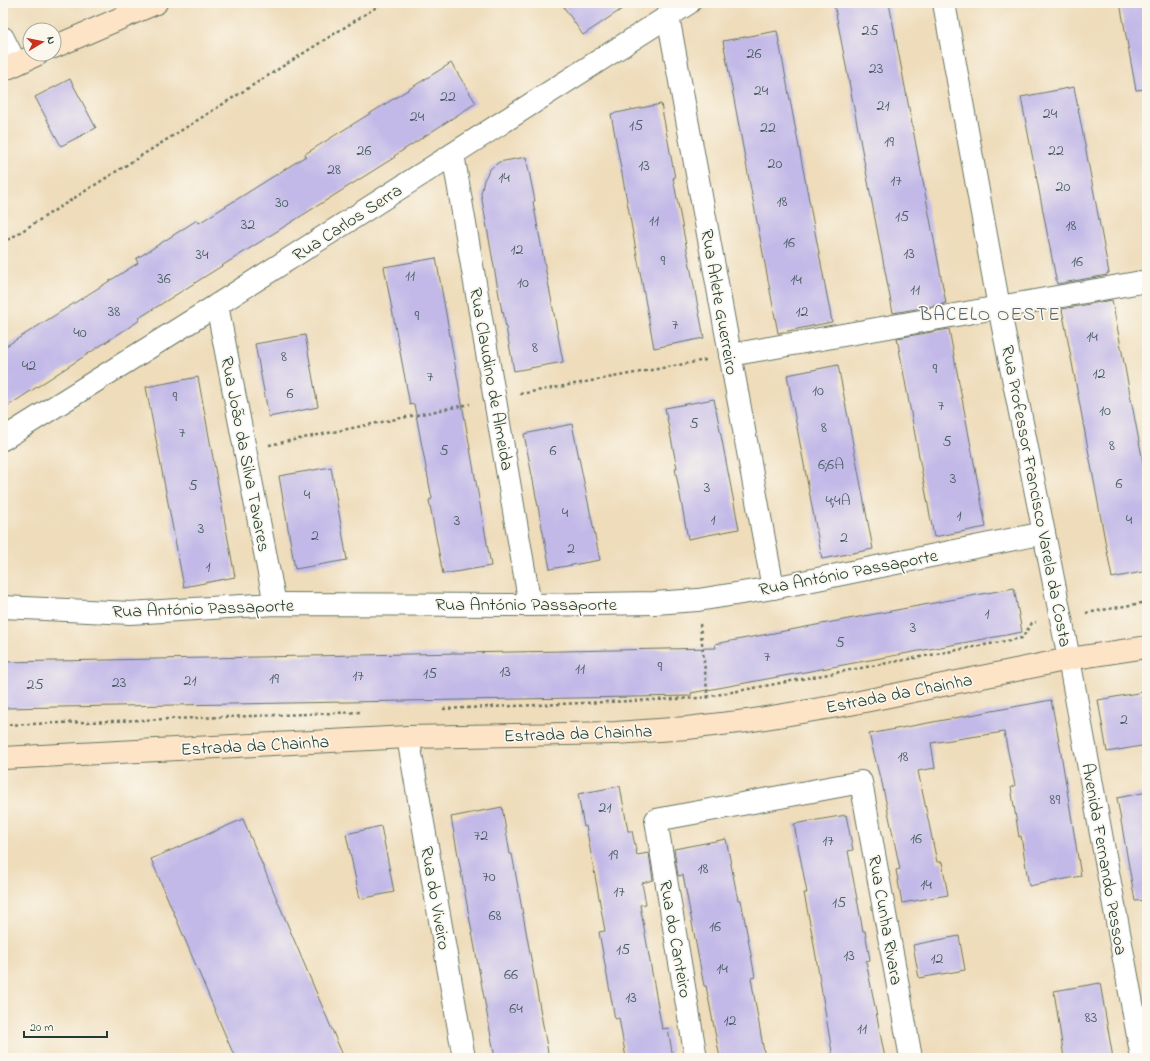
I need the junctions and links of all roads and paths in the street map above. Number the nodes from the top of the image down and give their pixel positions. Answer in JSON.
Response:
{"nodes":[{"id":1,"x":156,"y":3,"type":"edge"},
{"id":2,"x":383,"y":3,"type":"edge"},
{"id":3,"x":689,"y":3,"type":"edge"},
{"id":4,"x":944,"y":3,"type":"edge"},
{"id":5,"x":668,"y":16,"type":"junction"},
{"id":6,"x":3,"y":38,"type":"edge"},
{"id":7,"x":62,"y":44,"type":"edge"},
{"id":8,"x":22,"y":61,"type":"edge"},
{"id":9,"x":9,"y":67,"type":"edge"},
{"id":10,"x":453,"y":154,"type":"junction"},
{"id":11,"x":3,"y":243,"type":"edge"},
{"id":12,"x":1147,"y":281,"type":"edge"},
{"id":13,"x":217,"y":305,"type":"junction"},
{"id":14,"x":999,"y":306,"type":"junction"},
{"id":15,"x":730,"y":355,"type":"junction"},
{"id":16,"x":495,"y":398,"type":"junction"},
{"id":17,"x":3,"y":439,"type":"edge"},
{"id":18,"x":245,"y":450,"type":"junction"},
{"id":19,"x":1044,"y":533,"type":"junction"},
{"id":20,"x":773,"y":588,"type":"junction"},
{"id":21,"x":698,"y":600,"type":"junction"},
{"id":22,"x":1147,"y":602,"type":"edge"},
{"id":23,"x":275,"y":604,"type":"junction"},
{"id":24,"x":530,"y":605,"type":"junction"},
{"id":25,"x":3,"y":607,"type":"edge"},
{"id":26,"x":1061,"y":618,"type":"junction"},
{"id":27,"x":1147,"y":647,"type":"edge"},
{"id":28,"x":1069,"y":659,"type":"junction"},
{"id":29,"x":708,"y":697,"type":"junction"},
{"id":30,"x":440,"y":709,"type":"dead end"},
{"id":31,"x":369,"y":712,"type":"dead end"},
{"id":32,"x":3,"y":725,"type":"edge"},
{"id":33,"x":711,"y":725,"type":"junction"},
{"id":34,"x":408,"y":737,"type":"junction"},
{"id":35,"x":3,"y":758,"type":"edge"},
{"id":36,"x":861,"y":782,"type":"joint"},
{"id":37,"x":464,"y":1058,"type":"edge"},
{"id":38,"x":696,"y":1058,"type":"edge"},
{"id":39,"x":911,"y":1058,"type":"edge"},
{"id":40,"x":1142,"y":1058,"type":"edge"}],
"edges":[{"from":1,"to":7,"type":"street"},
{"from":2,"to":11,"type":"path"},
{"from":3,"to":5,"type":"street","name":"Rua Carlos Serra"},
{"from":4,"to":14,"type":"street","name":"Rua Professor Francisco Varela da Costa"},
{"from":5,"to":10,"type":"street","name":"Rua Carlos Serra"},
{"from":5,"to":15,"type":"street","name":"Rua Arlete Guerreiro"},
{"from":6,"to":9,"type":"street"},
{"from":8,"to":9,"type":"street"},
{"from":10,"to":13,"type":"street","name":"Rua Carlos Serra"},
{"from":10,"to":16,"type":"street","name":"Rua Claudino de Almeida"},
{"from":12,"to":14,"type":"street"},
{"from":13,"to":17,"type":"street","name":"Rua Carlos Serra"},
{"from":13,"to":18,"type":"street","name":"Rua João da Silva Tavares"},
{"from":14,"to":15,"type":"street"},
{"from":14,"to":19,"type":"street","name":"Rua Professor Francisco Varela da Costa"},
{"from":15,"to":16,"type":"path"},
{"from":15,"to":20,"type":"street","name":"Rua Arlete Guerreiro"},
{"from":16,"to":18,"type":"path"},
{"from":16,"to":24,"type":"street","name":"Rua Claudino de Almeida"},
{"from":18,"to":23,"type":"street","name":"Rua João da Silva Tavares"},
{"from":19,"to":20,"type":"street","name":"Rua António Passaporte"},
{"from":19,"to":26,"type":"street","name":"Rua Professor Francisco Varela da Costa"},
{"from":20,"to":21,"type":"street","name":"Rua António Passaporte"},
{"from":21,"to":24,"type":"street","name":"Rua António Passaporte"},
{"from":21,"to":29,"type":"path"},
{"from":22,"to":26,"type":"path"},
{"from":23,"to":24,"type":"street","name":"Rua António Passaporte"},
{"from":23,"to":25,"type":"street","name":"Rua António Passaporte"},
{"from":26,"to":28,"type":"street","name":"Rua Professor Francisco Varela da Costa"},
{"from":26,"to":29,"type":"path"},
{"from":27,"to":28,"type":"street","name":"Estrada da Chainha"},
{"from":28,"to":33,"type":"street","name":"Estrada da Chainha"},
{"from":28,"to":40,"type":"street","name":"Avenida Fernando Pessoa"},
{"from":29,"to":30,"type":"path"},
{"from":29,"to":33,"type":"path"},
{"from":31,"to":32,"type":"path"},
{"from":33,"to":34,"type":"street","name":"Estrada da Chainha"},
{"from":34,"to":35,"type":"street","name":"Estrada da Chainha"},
{"from":34,"to":37,"type":"street","name":"Rua do Viveiro"},
{"from":36,"to":38,"type":"street","name":"Rua do Canteiro"},
{"from":36,"to":39,"type":"street","name":"Rua Cunha Rivara"}]}
